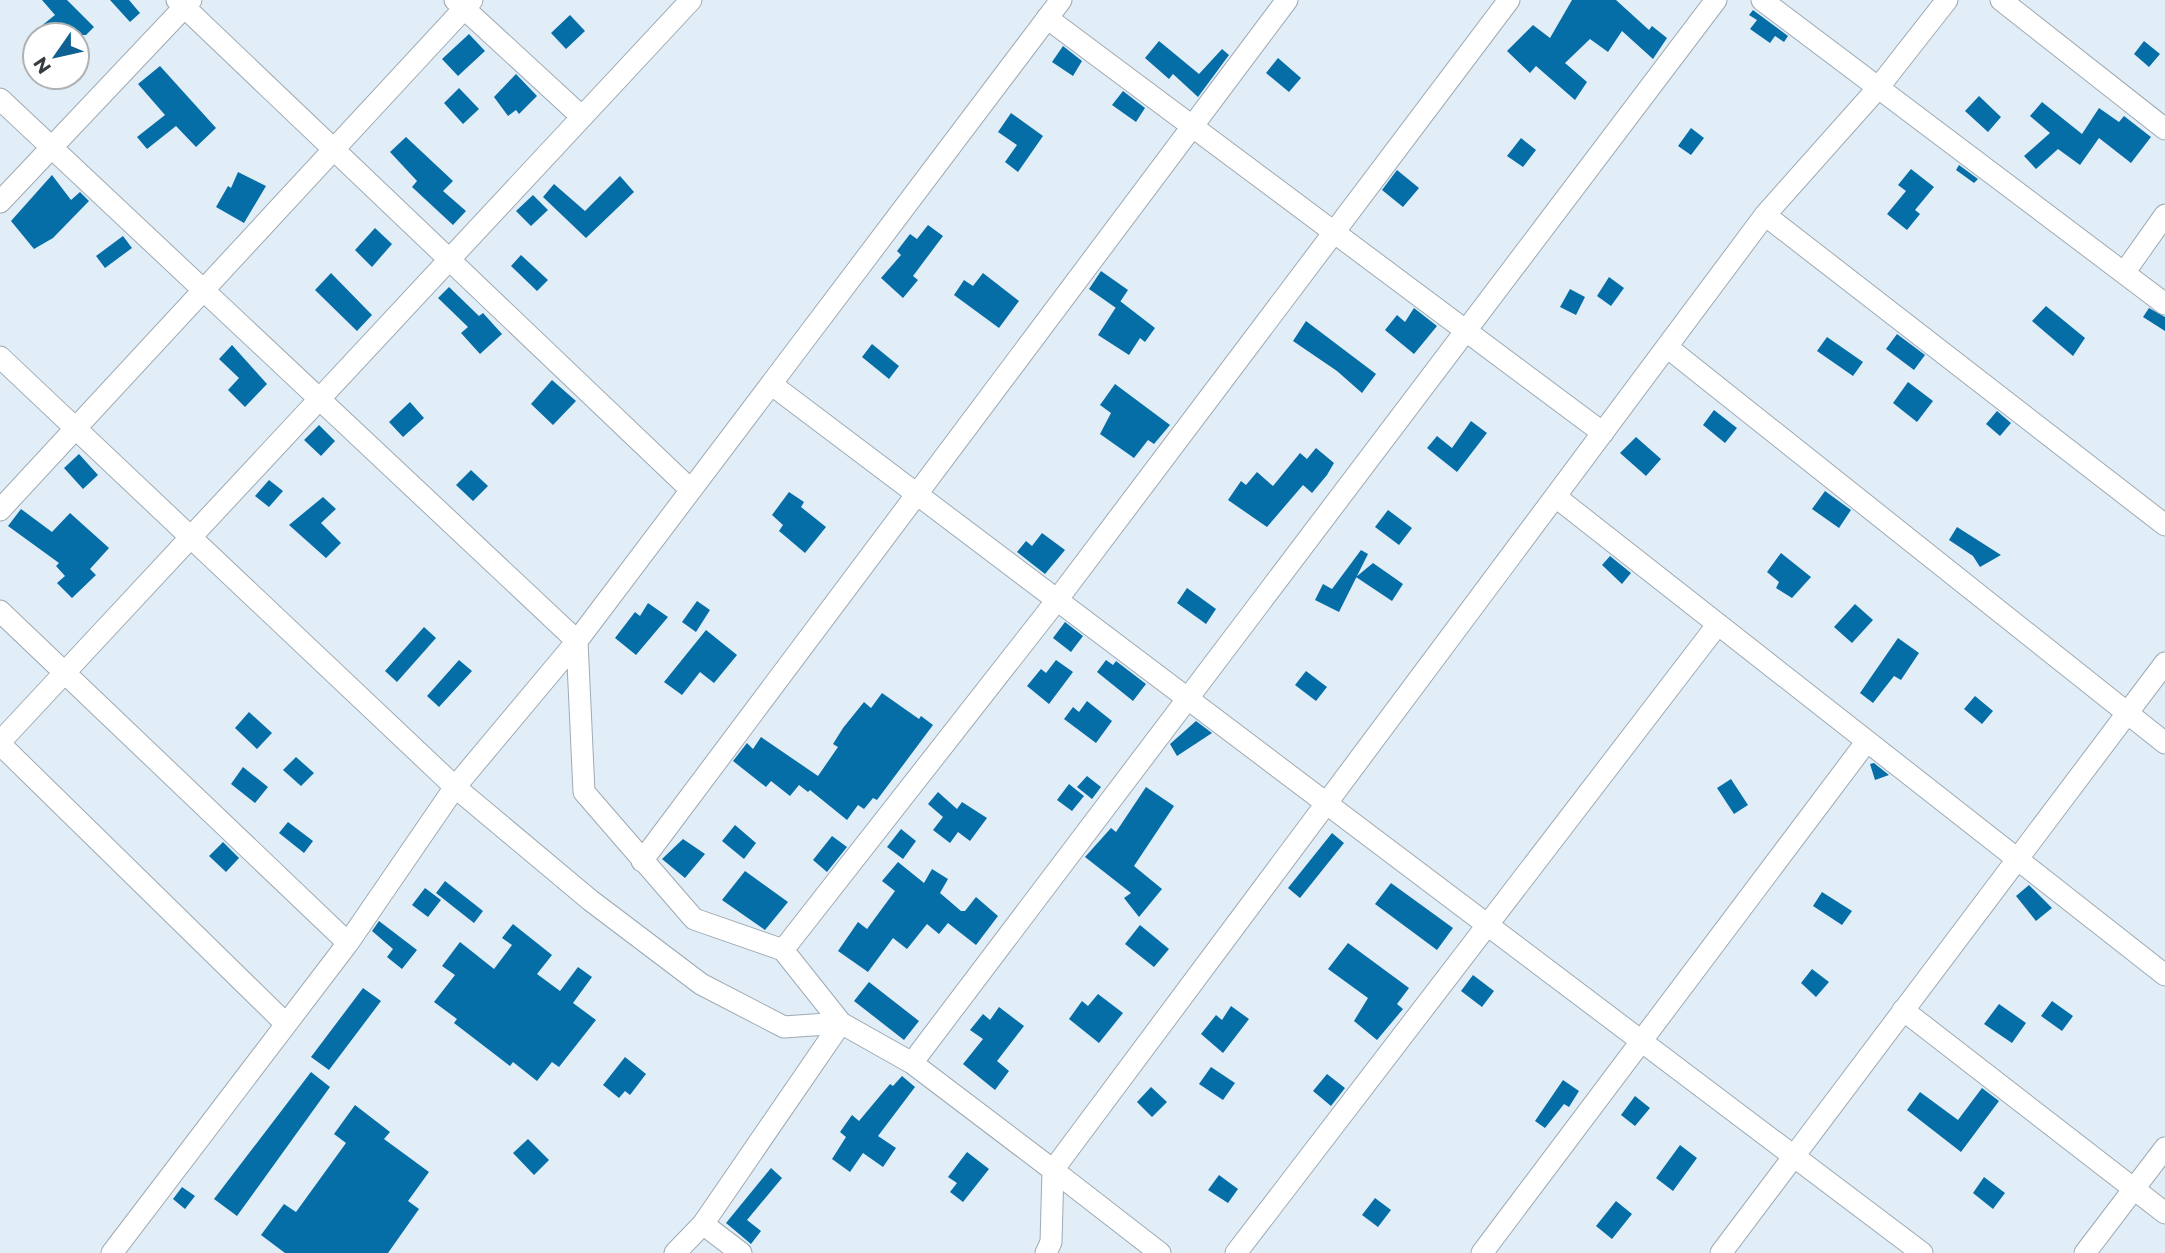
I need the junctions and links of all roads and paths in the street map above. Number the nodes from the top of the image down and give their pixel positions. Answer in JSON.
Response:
{"nodes":[{"id":1,"x":691,"y":0,"type":"edge"},
{"id":2,"x":1061,"y":0,"type":"edge"},
{"id":3,"x":1287,"y":0,"type":"edge"},
{"id":4,"x":1509,"y":0,"type":"edge"},
{"id":5,"x":1716,"y":0,"type":"edge"},
{"id":6,"x":1762,"y":0,"type":"edge"},
{"id":7,"x":1947,"y":0,"type":"edge"},
{"id":8,"x":2001,"y":0,"type":"edge"},
{"id":9,"x":184,"y":2,"type":"edge"},
{"id":10,"x":464,"y":3,"type":"edge"},
{"id":11,"x":1047,"y":18,"type":"junction"},
{"id":12,"x":1878,"y":88,"type":"junction"},
{"id":13,"x":0,"y":99,"type":"edge"},
{"id":14,"x":582,"y":117,"type":"junction"},
{"id":15,"x":1194,"y":125,"type":"junction"},
{"id":16,"x":2165,"y":129,"type":"edge"},
{"id":17,"x":52,"y":147,"type":"junction"},
{"id":18,"x":334,"y":149,"type":"junction"},
{"id":19,"x":0,"y":202,"type":"edge"},
{"id":20,"x":1765,"y":215,"type":"junction"},
{"id":21,"x":2165,"y":215,"type":"edge"},
{"id":22,"x":1336,"y":232,"type":"junction"},
{"id":23,"x":451,"y":259,"type":"junction"},
{"id":24,"x":2124,"y":273,"type":"junction"},
{"id":25,"x":204,"y":289,"type":"junction"},
{"id":26,"x":2165,"y":304,"type":"edge"},
{"id":27,"x":1467,"y":331,"type":"junction"},
{"id":28,"x":1667,"y":347,"type":"junction"},
{"id":29,"x":0,"y":357,"type":"edge"},
{"id":30,"x":771,"y":384,"type":"junction"},
{"id":31,"x":322,"y":398,"type":"junction"},
{"id":32,"x":75,"y":429,"type":"junction"},
{"id":33,"x":1603,"y":433,"type":"junction"},
{"id":34,"x":691,"y":490,"type":"junction"},
{"id":35,"x":915,"y":493,"type":"junction"},
{"id":36,"x":1556,"y":497,"type":"junction"},
{"id":37,"x":0,"y":510,"type":"edge"},
{"id":38,"x":2165,"y":525,"type":"edge"},
{"id":39,"x":191,"y":540,"type":"junction"},
{"id":40,"x":1057,"y":600,"type":"junction"},
{"id":41,"x":0,"y":611,"type":"edge"},
{"id":42,"x":1718,"y":624,"type":"junction"},
{"id":43,"x":577,"y":641,"type":"junction"},
{"id":44,"x":2165,"y":663,"type":"edge"},
{"id":45,"x":65,"y":672,"type":"junction"},
{"id":46,"x":1188,"y":699,"type":"junction"},
{"id":47,"x":2127,"y":713,"type":"junction"},
{"id":48,"x":1867,"y":741,"type":"junction"},
{"id":49,"x":0,"y":743,"type":"edge"},
{"id":50,"x":2165,"y":743,"type":"edge"},
{"id":51,"x":454,"y":788,"type":"junction"},
{"id":52,"x":1326,"y":803,"type":"junction"},
{"id":53,"x":2018,"y":860,"type":"junction"},
{"id":54,"x":642,"y":861,"type":"junction"},
{"id":55,"x":1487,"y":925,"type":"junction"},
{"id":56,"x":348,"y":943,"type":"junction"},
{"id":57,"x":783,"y":950,"type":"junction"},
{"id":58,"x":2165,"y":975,"type":"edge"},
{"id":59,"x":1903,"y":1010,"type":"junction"},
{"id":60,"x":841,"y":1023,"type":"junction"},
{"id":61,"x":286,"y":1024,"type":"junction"},
{"id":62,"x":1641,"y":1041,"type":"junction"},
{"id":63,"x":912,"y":1063,"type":"junction"},
{"id":64,"x":2165,"y":1148,"type":"edge"},
{"id":65,"x":1794,"y":1156,"type":"junction"},
{"id":66,"x":1053,"y":1170,"type":"junction"},
{"id":67,"x":2134,"y":1189,"type":"junction"},
{"id":68,"x":2165,"y":1213,"type":"edge"},
{"id":69,"x":703,"y":1224,"type":"junction"},
{"id":70,"x":112,"y":1253,"type":"edge"},
{"id":71,"x":675,"y":1253,"type":"edge"},
{"id":72,"x":741,"y":1253,"type":"edge"},
{"id":73,"x":1046,"y":1253,"type":"edge"},
{"id":74,"x":1160,"y":1253,"type":"edge"},
{"id":75,"x":1237,"y":1253,"type":"edge"},
{"id":76,"x":1482,"y":1253,"type":"edge"},
{"id":77,"x":1721,"y":1253,"type":"edge"},
{"id":78,"x":1922,"y":1253,"type":"edge"},
{"id":79,"x":2085,"y":1253,"type":"edge"}],
"edges":[{"from":1,"to":14,"type":"street"},
{"from":2,"to":11,"type":"street"},
{"from":3,"to":15,"type":"street"},
{"from":4,"to":22,"type":"street"},
{"from":5,"to":27,"type":"street"},
{"from":6,"to":12,"type":"street"},
{"from":7,"to":12,"type":"street"},
{"from":8,"to":16,"type":"street"},
{"from":9,"to":17,"type":"street"},
{"from":9,"to":18,"type":"street"},
{"from":10,"to":14,"type":"street"},
{"from":10,"to":18,"type":"street"},
{"from":11,"to":15,"type":"street"},
{"from":11,"to":30,"type":"street"},
{"from":12,"to":20,"type":"street"},
{"from":12,"to":24,"type":"street"},
{"from":13,"to":17,"type":"street"},
{"from":14,"to":23,"type":"street"},
{"from":15,"to":22,"type":"street"},
{"from":15,"to":35,"type":"street"},
{"from":17,"to":19,"type":"street"},
{"from":17,"to":25,"type":"street"},
{"from":18,"to":23,"type":"street"},
{"from":18,"to":25,"type":"street"},
{"from":20,"to":28,"type":"street"},
{"from":20,"to":38,"type":"street"},
{"from":21,"to":24,"type":"street"},
{"from":22,"to":27,"type":"street"},
{"from":22,"to":40,"type":"street"},
{"from":23,"to":31,"type":"street"},
{"from":23,"to":34,"type":"street"},
{"from":24,"to":26,"type":"street"},
{"from":25,"to":31,"type":"street"},
{"from":25,"to":32,"type":"street"},
{"from":27,"to":33,"type":"street"},
{"from":27,"to":46,"type":"street"},
{"from":28,"to":33,"type":"street"},
{"from":28,"to":47,"type":"street"},
{"from":29,"to":32,"type":"street"},
{"from":30,"to":34,"type":"street"},
{"from":30,"to":35,"type":"street"},
{"from":31,"to":39,"type":"street"},
{"from":31,"to":43,"type":"street"},
{"from":32,"to":37,"type":"street"},
{"from":32,"to":39,"type":"street"},
{"from":33,"to":36,"type":"street"},
{"from":34,"to":43,"type":"street"},
{"from":35,"to":40,"type":"street"},
{"from":35,"to":54,"type":"street"},
{"from":36,"to":42,"type":"street"},
{"from":36,"to":52,"type":"street"},
{"from":39,"to":45,"type":"street"},
{"from":39,"to":51,"type":"street"},
{"from":40,"to":46,"type":"street"},
{"from":40,"to":57,"type":"street"},
{"from":41,"to":45,"type":"street"},
{"from":42,"to":48,"type":"street"},
{"from":42,"to":55,"type":"street"},
{"from":43,"to":51,"type":"street"},
{"from":43,"to":54,"type":"street"},
{"from":44,"to":47,"type":"street"},
{"from":45,"to":49,"type":"street"},
{"from":45,"to":56,"type":"street"},
{"from":46,"to":52,"type":"street"},
{"from":46,"to":63,"type":"street"},
{"from":47,"to":50,"type":"street"},
{"from":47,"to":53,"type":"street"},
{"from":48,"to":53,"type":"street"},
{"from":48,"to":62,"type":"street"},
{"from":49,"to":61,"type":"street"},
{"from":51,"to":56,"type":"street"},
{"from":51,"to":60,"type":"street"},
{"from":52,"to":55,"type":"street"},
{"from":52,"to":66,"type":"street"},
{"from":53,"to":58,"type":"street"},
{"from":53,"to":59,"type":"street"},
{"from":54,"to":57,"type":"street"},
{"from":55,"to":62,"type":"street"},
{"from":55,"to":75,"type":"street"},
{"from":56,"to":61,"type":"street"},
{"from":57,"to":60,"type":"street"},
{"from":59,"to":65,"type":"street"},
{"from":59,"to":67,"type":"street"},
{"from":60,"to":63,"type":"street"},
{"from":60,"to":69,"type":"street"},
{"from":61,"to":70,"type":"street"},
{"from":62,"to":65,"type":"street"},
{"from":62,"to":76,"type":"street"},
{"from":63,"to":66,"type":"street"},
{"from":64,"to":67,"type":"street"},
{"from":65,"to":77,"type":"street"},
{"from":65,"to":78,"type":"street"},
{"from":66,"to":73,"type":"street"},
{"from":66,"to":74,"type":"street"},
{"from":67,"to":68,"type":"street"},
{"from":67,"to":79,"type":"street"},
{"from":69,"to":71,"type":"street"},
{"from":69,"to":72,"type":"street"}]}
